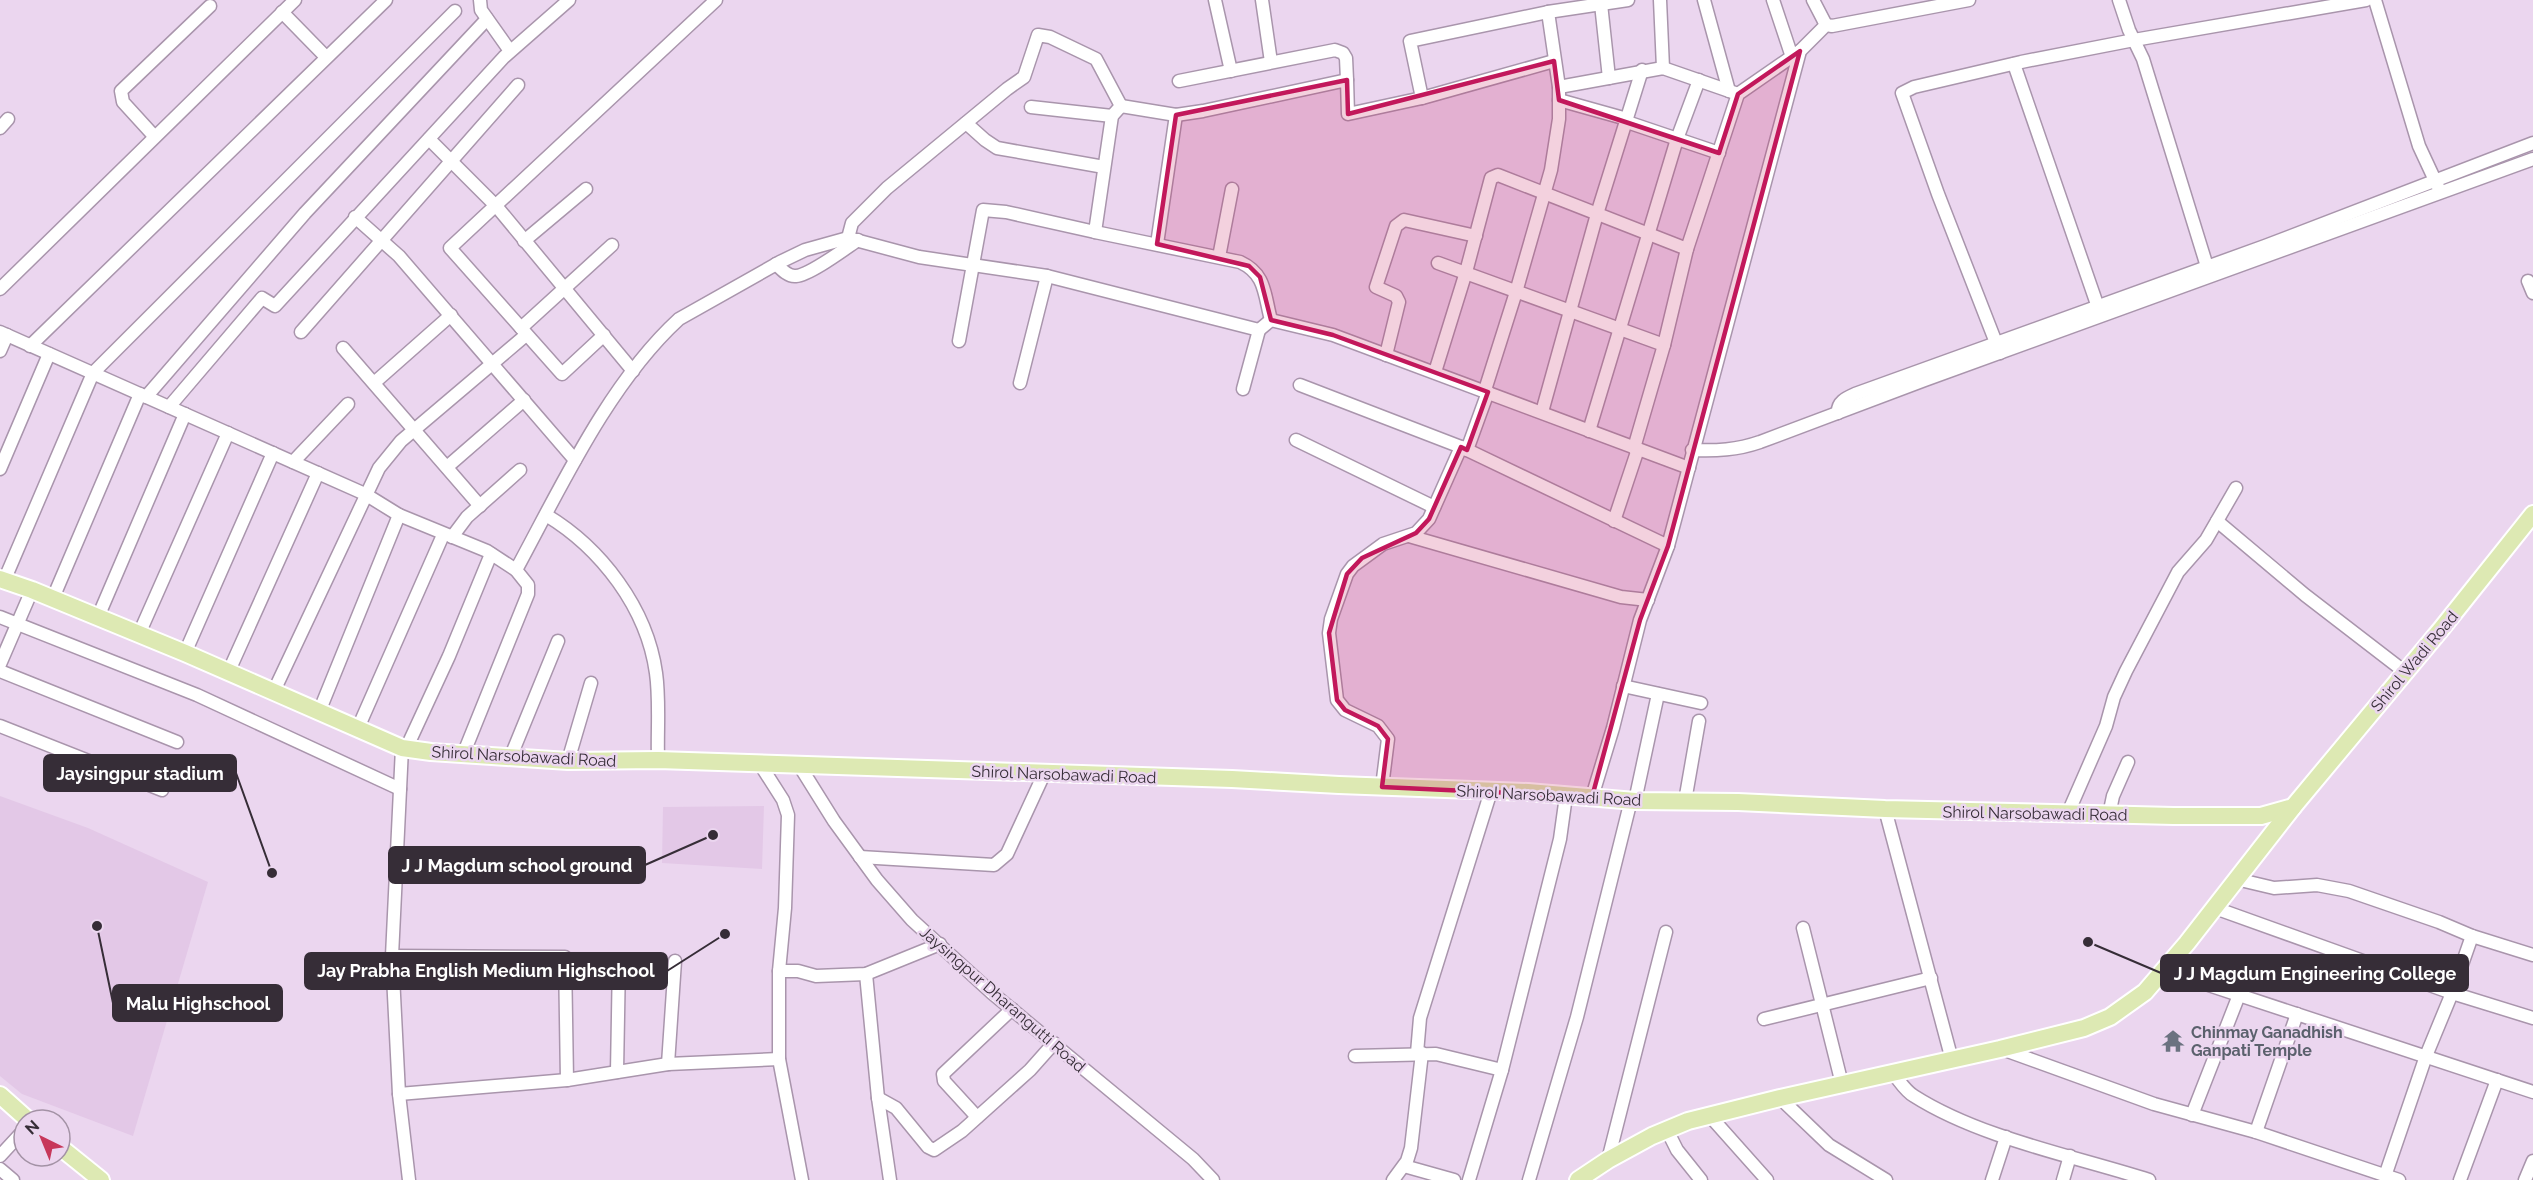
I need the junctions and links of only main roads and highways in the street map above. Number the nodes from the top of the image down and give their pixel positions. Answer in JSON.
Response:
{"nodes":[{"id":1,"x":2533,"y":514,"type":"edge"},
{"id":2,"x":2,"y":580,"type":"edge"},
{"id":3,"x":2293,"y":807,"type":"junction"},
{"id":4,"x":0,"y":1095,"type":"edge"},
{"id":5,"x":15,"y":1108,"type":"edge"},
{"id":6,"x":72,"y":1157,"type":"edge"},
{"id":7,"x":101,"y":1180,"type":"edge"},
{"id":8,"x":1578,"y":1180,"type":"edge"}],
"edges":[{"from":1,"to":3,"type":"main road","name":"Shirol Wadi Road"},
{"from":2,"to":3,"type":"main road","name":"Shirol Narsobawadi Road"},
{"from":3,"to":8,"type":"main road"},
{"from":4,"to":5,"type":"main road"},
{"from":6,"to":7,"type":"main road"}]}
